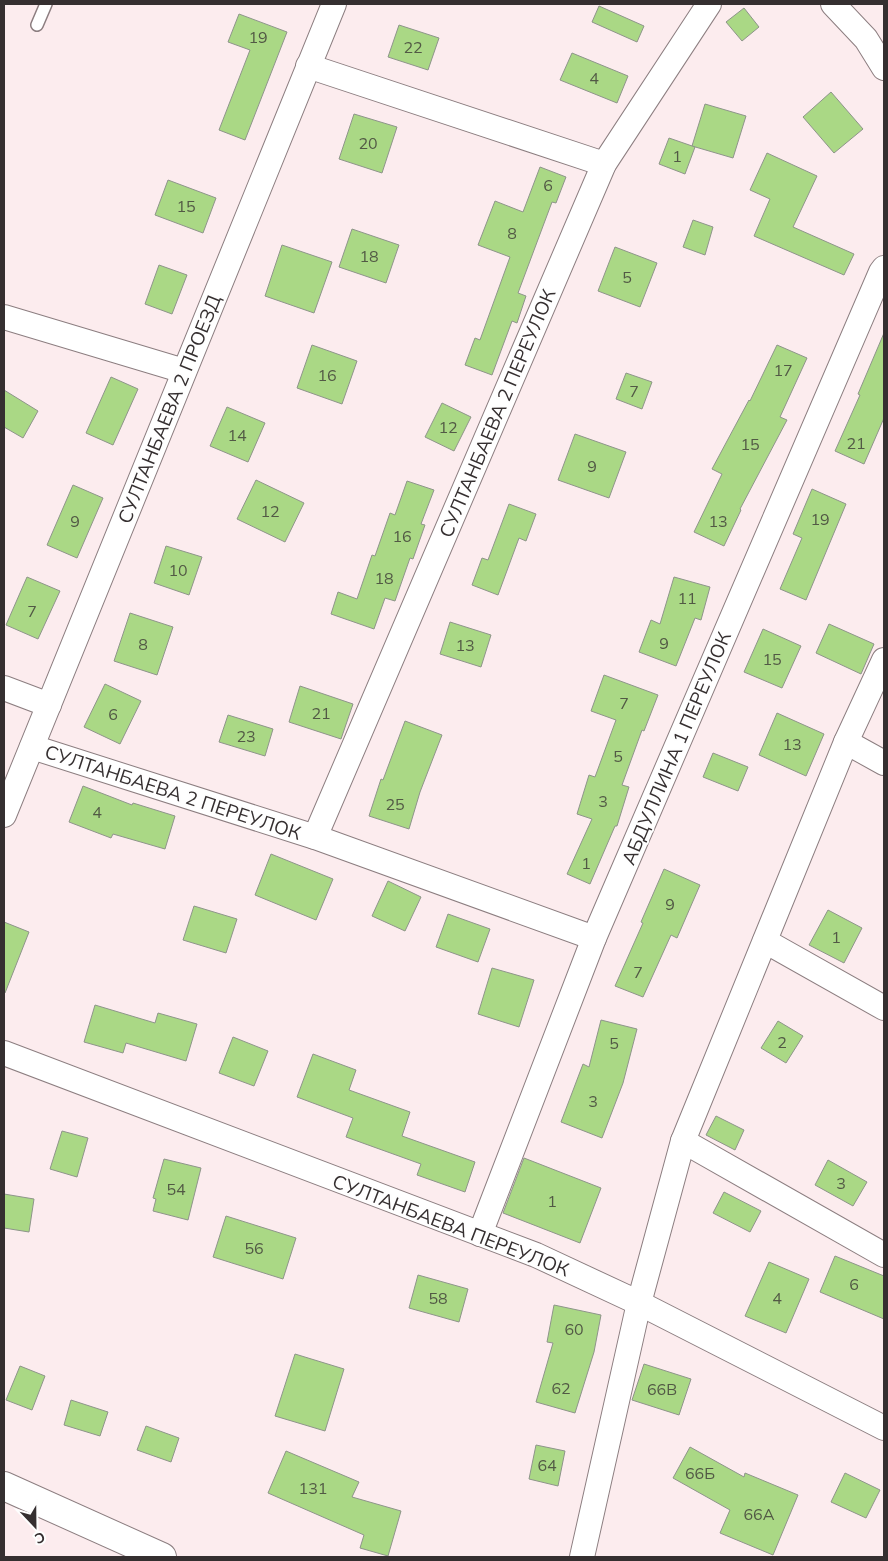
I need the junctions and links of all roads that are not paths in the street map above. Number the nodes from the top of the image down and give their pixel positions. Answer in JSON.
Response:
{"nodes":[{"id":1,"x":46,"y":4,"type":"edge"},
{"id":2,"x":334,"y":4,"type":"edge"},
{"id":3,"x":709,"y":4,"type":"edge"},
{"id":4,"x":833,"y":4,"type":"edge"},
{"id":5,"x":36,"y":25,"type":"dead end"},
{"id":6,"x":308,"y":66,"type":"junction"},
{"id":7,"x":884,"y":68,"type":"edge"},
{"id":8,"x":604,"y":164,"type":"junction"},
{"id":9,"x":884,"y":268,"type":"edge"},
{"id":10,"x":4,"y":317,"type":"edge"},
{"id":11,"x":184,"y":371,"type":"junction"},
{"id":12,"x":884,"y":660,"type":"edge"},
{"id":13,"x":4,"y":688,"type":"edge"},
{"id":14,"x":49,"y":705,"type":"junction"},
{"id":15,"x":846,"y":742,"type":"junction"},
{"id":16,"x":32,"y":747,"type":"junction"},
{"id":17,"x":884,"y":763,"type":"edge"},
{"id":18,"x":4,"y":815,"type":"edge"},
{"id":19,"x":314,"y":837,"type":"junction"},
{"id":20,"x":594,"y":938,"type":"junction"},
{"id":21,"x":765,"y":941,"type":"junction"},
{"id":22,"x":884,"y":1008,"type":"edge"},
{"id":23,"x":4,"y":1054,"type":"edge"},
{"id":24,"x":683,"y":1141,"type":"junction"},
{"id":25,"x":480,"y":1234,"type":"junction"},
{"id":26,"x":884,"y":1255,"type":"edge"},
{"id":27,"x":639,"y":1303,"type":"junction"},
{"id":28,"x":884,"y":1428,"type":"edge"},
{"id":29,"x":4,"y":1486,"type":"edge"},
{"id":30,"x":162,"y":1557,"type":"edge"},
{"id":31,"x":582,"y":1557,"type":"edge"}],
"edges":[{"from":1,"to":5,"type":"lane"},
{"from":2,"to":6,"type":"street","name":"СУЛТАНБАЕВА 2 ПРОЕЗД"},
{"from":3,"to":8,"type":"street","name":"СУЛТАНБАЕВА 2 ПЕРЕУЛОК"},
{"from":4,"to":7,"type":"street"},
{"from":6,"to":8,"type":"street"},
{"from":6,"to":11,"type":"street","name":"СУЛТАНБАЕВА 2 ПРОЕЗД"},
{"from":8,"to":19,"type":"street","name":"СУЛТАНБАЕВА 2 ПЕРЕУЛОК"},
{"from":9,"to":20,"type":"street","name":"АБДУЛЛИНА 1 ПЕРЕУЛОК"},
{"from":10,"to":11,"type":"street"},
{"from":11,"to":14,"type":"street","name":"СУЛТАНБАЕВА 2 ПРОЕЗД"},
{"from":12,"to":15,"type":"street"},
{"from":13,"to":14,"type":"street"},
{"from":14,"to":16,"type":"street","name":"СУЛТАНБАЕВА 2 ПРОЕЗД"},
{"from":15,"to":17,"type":"street"},
{"from":15,"to":21,"type":"street"},
{"from":16,"to":18,"type":"street","name":"СУЛТАНБАЕВА 2 ПРОЕЗД"},
{"from":16,"to":19,"type":"street","name":"СУЛТАНБАЕВА 2 ПЕРЕУЛОК"},
{"from":19,"to":20,"type":"street","name":"СУЛТАНБАЕВА 2 ПЕРЕУЛОК"},
{"from":20,"to":25,"type":"street","name":"АБДУЛЛИНА 1 ПЕРЕУЛОК"},
{"from":21,"to":22,"type":"street"},
{"from":21,"to":24,"type":"street"},
{"from":23,"to":25,"type":"street","name":"СУЛТАНБАЕВА ПЕРЕУЛОК"},
{"from":24,"to":26,"type":"street"},
{"from":24,"to":27,"type":"street"},
{"from":25,"to":27,"type":"street","name":"СУЛТАНБАЕВА ПЕРЕУЛОК"},
{"from":27,"to":28,"type":"street","name":"СУЛТАНБАЕВА ПЕРЕУЛОК"},
{"from":27,"to":31,"type":"street"},
{"from":29,"to":30,"type":"main road"}]}
